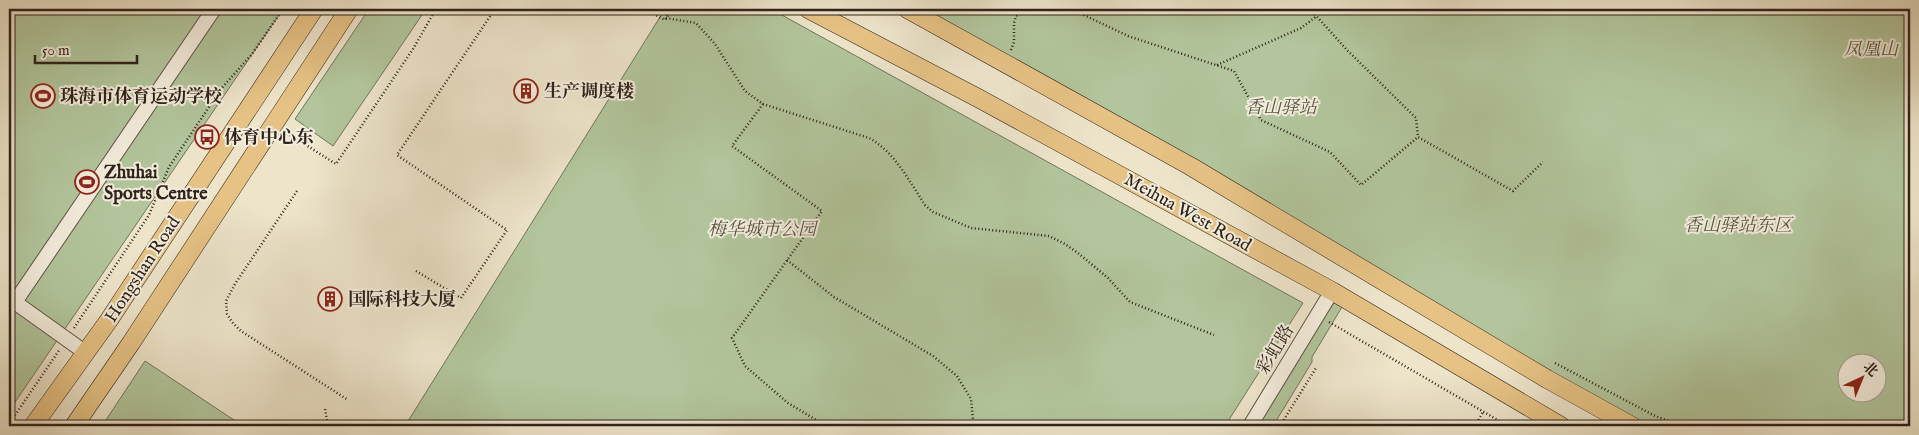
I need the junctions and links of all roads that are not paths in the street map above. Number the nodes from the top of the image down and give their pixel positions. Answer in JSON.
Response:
{"nodes":[{"id":1,"x":214,"y":9,"type":"edge"},
{"id":2,"x":314,"y":9,"type":"edge"},
{"id":3,"x":349,"y":9,"type":"edge"},
{"id":4,"x":808,"y":9,"type":"edge"},
{"id":5,"x":907,"y":9,"type":"edge"},
{"id":6,"x":1332,"y":291,"type":"junction"},
{"id":7,"x":12,"y":300,"type":"edge"},
{"id":8,"x":86,"y":353,"type":"junction"},
{"id":9,"x":33,"y":426,"type":"edge"},
{"id":10,"x":74,"y":426,"type":"edge"},
{"id":11,"x":1250,"y":426,"type":"edge"},
{"id":12,"x":1561,"y":426,"type":"edge"},
{"id":13,"x":1632,"y":426,"type":"edge"}],
"edges":[{"from":1,"to":7,"type":"street"},
{"from":2,"to":8,"type":"main road","name":"Hongshan Road"},
{"from":3,"to":10,"type":"main road","name":"Hongshan Road"},
{"from":4,"to":6,"type":"main road","name":"Meihua West Road"},
{"from":5,"to":13,"type":"main road"},
{"from":6,"to":11,"type":"street","name":"彩虹路"},
{"from":6,"to":12,"type":"main road","name":"Meihua West Road"},
{"from":7,"to":8,"type":"street"},
{"from":8,"to":9,"type":"main road","name":"Hongshan Road"}]}
